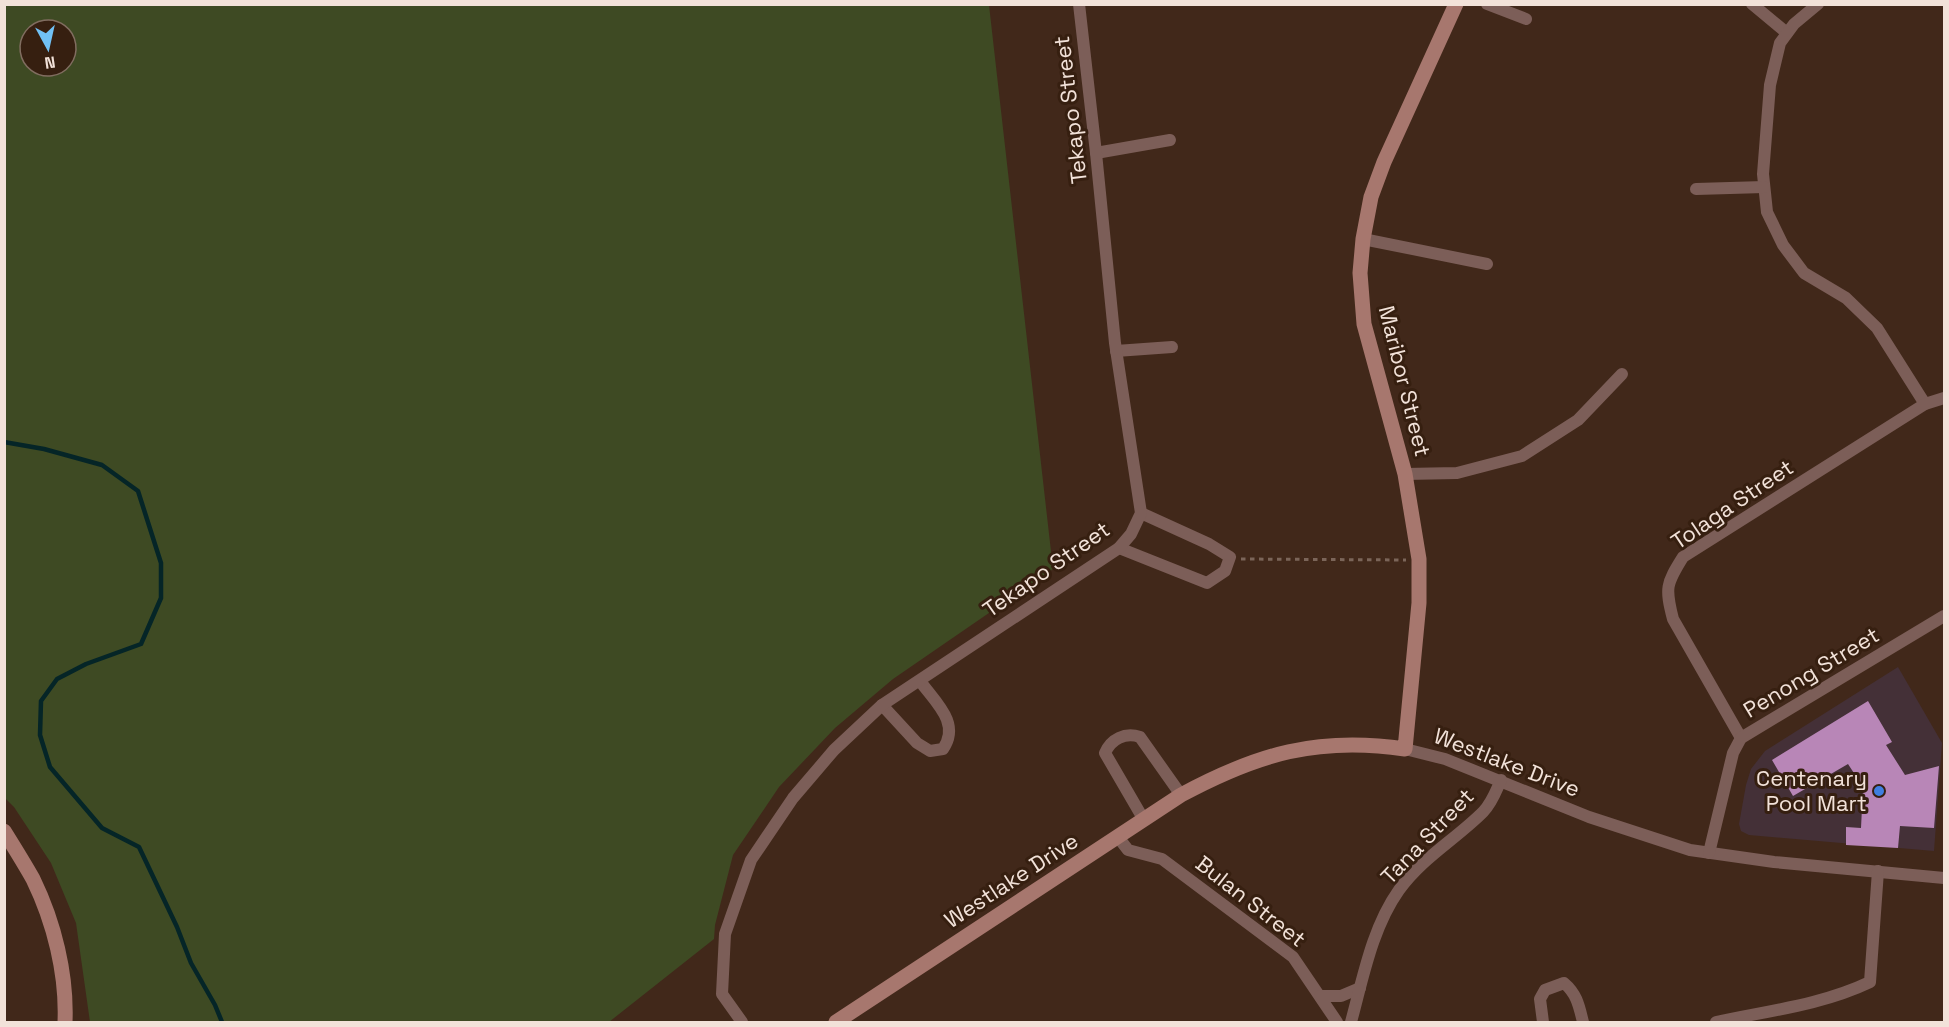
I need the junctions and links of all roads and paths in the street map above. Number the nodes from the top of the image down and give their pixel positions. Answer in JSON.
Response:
{"nodes":[{"id":1,"x":1079,"y":4,"type":"edge"},
{"id":2,"x":1456,"y":4,"type":"edge"},
{"id":3,"x":1487,"y":4,"type":"edge"},
{"id":4,"x":1752,"y":4,"type":"edge"},
{"id":5,"x":1818,"y":4,"type":"edge"},
{"id":6,"x":1526,"y":20,"type":"dead end"},
{"id":7,"x":1787,"y":33,"type":"junction"},
{"id":8,"x":1170,"y":140,"type":"dead end"},
{"id":9,"x":1096,"y":153,"type":"junction"},
{"id":10,"x":1764,"y":187,"type":"junction"},
{"id":11,"x":1696,"y":189,"type":"dead end"},
{"id":12,"x":1363,"y":239,"type":"junction"},
{"id":13,"x":1487,"y":264,"type":"dead end"},
{"id":14,"x":1172,"y":347,"type":"dead end"},
{"id":15,"x":1116,"y":351,"type":"junction"},
{"id":16,"x":1622,"y":374,"type":"dead end"},
{"id":17,"x":1944,"y":398,"type":"edge"},
{"id":18,"x":1924,"y":404,"type":"junction"},
{"id":19,"x":1405,"y":474,"type":"junction"},
{"id":20,"x":1141,"y":513,"type":"junction"},
{"id":21,"x":1119,"y":548,"type":"junction"},
{"id":22,"x":1230,"y":557,"type":"junction"},
{"id":23,"x":1419,"y":560,"type":"junction"},
{"id":24,"x":1944,"y":616,"type":"edge"},
{"id":25,"x":920,"y":681,"type":"junction"},
{"id":26,"x":882,"y":705,"type":"junction"},
{"id":27,"x":1741,"y":738,"type":"junction"},
{"id":28,"x":1405,"y":749,"type":"junction"},
{"id":29,"x":1501,"y":780,"type":"junction"},
{"id":30,"x":1181,"y":795,"type":"junction"},
{"id":31,"x":1144,"y":820,"type":"junction"},
{"id":32,"x":4,"y":831,"type":"edge"},
{"id":33,"x":1118,"y":837,"type":"junction"},
{"id":34,"x":1709,"y":853,"type":"junction"},
{"id":35,"x":1878,"y":871,"type":"junction"},
{"id":36,"x":1944,"y":878,"type":"edge"},
{"id":37,"x":1360,"y":988,"type":"junction"},
{"id":38,"x":1320,"y":996,"type":"junction"},
{"id":39,"x":66,"y":1023,"type":"edge"},
{"id":40,"x":742,"y":1023,"type":"edge"},
{"id":41,"x":836,"y":1023,"type":"edge"},
{"id":42,"x":1337,"y":1023,"type":"edge"},
{"id":43,"x":1351,"y":1023,"type":"edge"},
{"id":44,"x":1543,"y":1023,"type":"edge"},
{"id":45,"x":1583,"y":1023,"type":"edge"},
{"id":46,"x":1716,"y":1023,"type":"edge"}],
"edges":[{"from":1,"to":9,"type":"street","name":"Tekapo Street"},
{"from":2,"to":12,"type":"street","name":"Maribor Street"},
{"from":3,"to":6,"type":"street"},
{"from":4,"to":7,"type":"street"},
{"from":5,"to":7,"type":"street"},
{"from":7,"to":10,"type":"street"},
{"from":8,"to":9,"type":"street"},
{"from":9,"to":15,"type":"street","name":"Tekapo Street"},
{"from":10,"to":11,"type":"street"},
{"from":10,"to":18,"type":"street"},
{"from":12,"to":13,"type":"street"},
{"from":12,"to":19,"type":"street","name":"Maribor Street"},
{"from":14,"to":15,"type":"street"},
{"from":15,"to":20,"type":"street","name":"Tekapo Street"},
{"from":16,"to":19,"type":"street"},
{"from":17,"to":18,"type":"street","name":"Tolaga Street"},
{"from":18,"to":27,"type":"street","name":"Tolaga Street"},
{"from":19,"to":23,"type":"street","name":"Maribor Street"},
{"from":20,"to":21,"type":"street","name":"Tekapo Street"},
{"from":20,"to":22,"type":"street"},
{"from":21,"to":22,"type":"street"},
{"from":21,"to":25,"type":"street","name":"Tekapo Street"},
{"from":22,"to":23,"type":"path"},
{"from":23,"to":28,"type":"street","name":"Maribor Street"},
{"from":24,"to":27,"type":"street","name":"Penong Street"},
{"from":25,"to":26,"type":"street","name":"Tekapo Street"},
{"from":25,"to":26,"type":"street"},
{"from":26,"to":40,"type":"street","name":"Tekapo Street"},
{"from":27,"to":34,"type":"street","name":"Penong Street"},
{"from":28,"to":29,"type":"street","name":"Westlake Drive"},
{"from":28,"to":30,"type":"street","name":"Westlake Drive"},
{"from":29,"to":34,"type":"street","name":"Westlake Drive"},
{"from":29,"to":37,"type":"street","name":"Tana Street"},
{"from":30,"to":31,"type":"street","name":"Westlake Drive"},
{"from":30,"to":31,"type":"street"},
{"from":31,"to":33,"type":"street","name":"Westlake Drive"},
{"from":32,"to":39,"type":"street"},
{"from":33,"to":38,"type":"street","name":"Bulan Street"},
{"from":33,"to":41,"type":"street","name":"Westlake Drive"},
{"from":34,"to":35,"type":"street","name":"Westlake Drive"},
{"from":35,"to":36,"type":"street","name":"Westlake Drive"},
{"from":35,"to":46,"type":"street"},
{"from":37,"to":38,"type":"street"},
{"from":37,"to":43,"type":"street","name":"Tana Street"},
{"from":38,"to":42,"type":"street","name":"Bulan Street"},
{"from":44,"to":45,"type":"street"}]}
